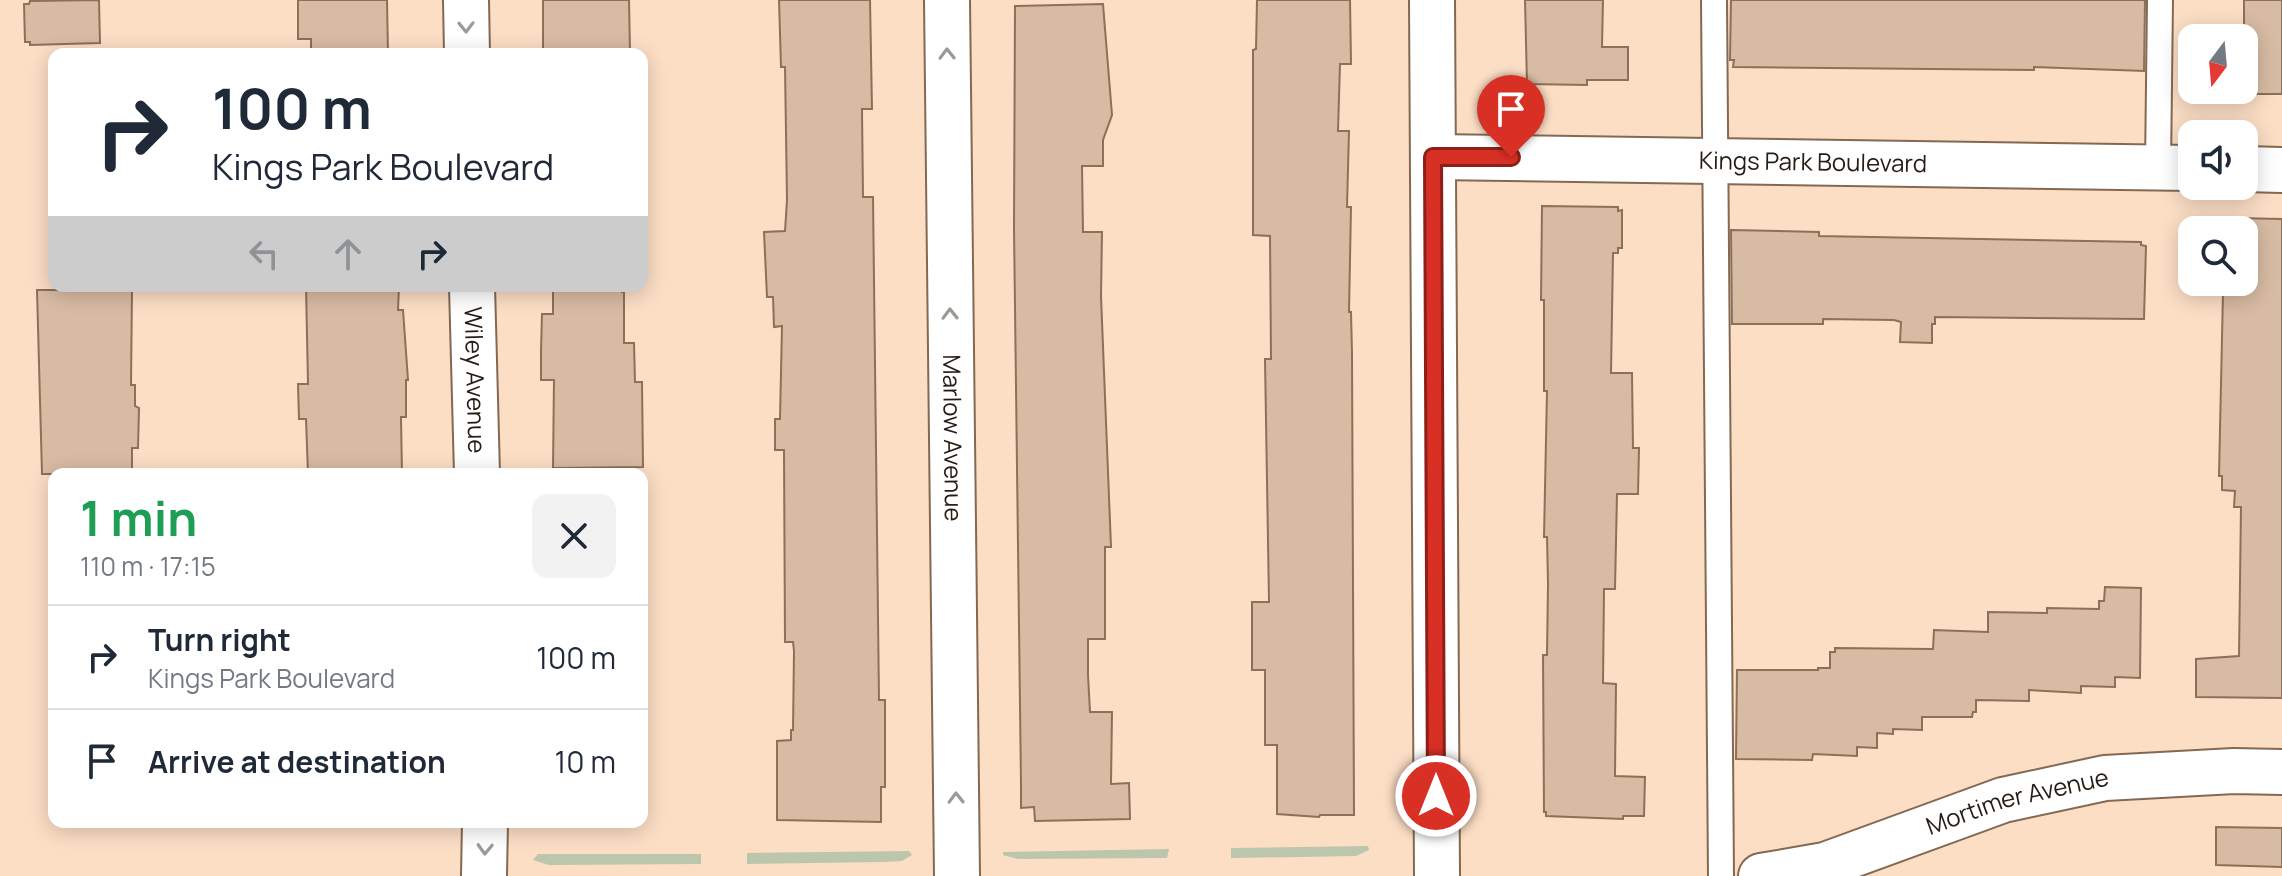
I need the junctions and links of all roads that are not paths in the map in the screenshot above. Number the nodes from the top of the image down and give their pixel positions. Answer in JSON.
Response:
{"nodes":[{"id":1,"x":466,"y":0,"type":"edge"},
{"id":2,"x":947,"y":0,"type":"edge"},
{"id":3,"x":1432,"y":0,"type":"edge"},
{"id":4,"x":1714,"y":0,"type":"edge"},
{"id":5,"x":2160,"y":0,"type":"edge"},
{"id":6,"x":467,"y":48,"type":"edge"},
{"id":7,"x":1433,"y":157,"type":"junction"},
{"id":8,"x":1715,"y":160,"type":"junction"},
{"id":9,"x":2175,"y":168,"type":"edge"},
{"id":10,"x":2258,"y":169,"type":"edge"},
{"id":11,"x":2282,"y":170,"type":"edge"},
{"id":12,"x":472,"y":292,"type":"edge"},
{"id":13,"x":477,"y":468,"type":"edge"},
{"id":14,"x":2282,"y":772,"type":"edge"},
{"id":15,"x":485,"y":828,"type":"edge"},
{"id":16,"x":484,"y":876,"type":"edge"},
{"id":17,"x":957,"y":876,"type":"edge"},
{"id":18,"x":1437,"y":876,"type":"edge"},
{"id":19,"x":1721,"y":876,"type":"edge"},
{"id":20,"x":1761,"y":876,"type":"edge"}],
"edges":[{"from":1,"to":6,"type":"street","one_way":true},
{"from":17,"to":2,"type":"street","name":"Marlow Avenue","one_way":true},
{"from":3,"to":7,"type":"street"},
{"from":4,"to":8,"type":"lane"},
{"from":5,"to":9,"type":"lane"},
{"from":7,"to":8,"type":"street","name":"Kings Park Boulevard"},
{"from":7,"to":18,"type":"street"},
{"from":8,"to":9,"type":"street","name":"Kings Park Boulevard"},
{"from":8,"to":19,"type":"lane"},
{"from":10,"to":11,"type":"street"},
{"from":12,"to":13,"type":"street","name":"Wiley Avenue"},
{"from":14,"to":20,"type":"street","name":"Mortimer Avenue"},
{"from":15,"to":16,"type":"street","one_way":true}]}
